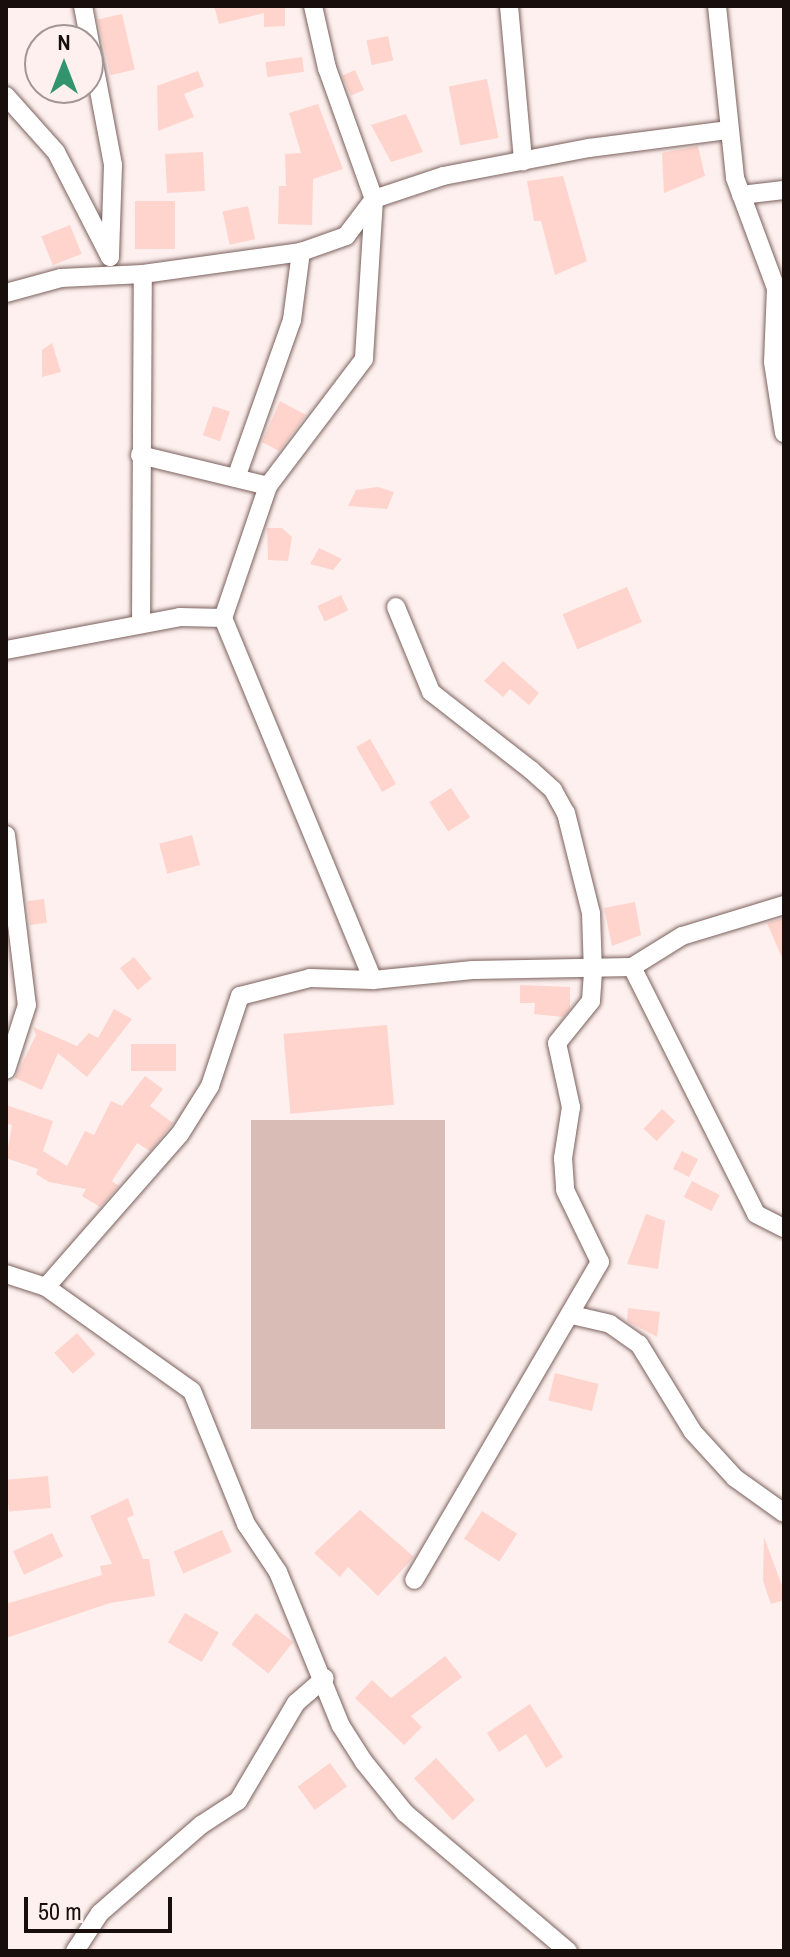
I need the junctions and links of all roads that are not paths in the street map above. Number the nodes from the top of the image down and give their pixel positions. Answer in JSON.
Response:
{"nodes":[{"id":1,"x":83,"y":6,"type":"edge"},
{"id":2,"x":313,"y":6,"type":"edge"},
{"id":3,"x":509,"y":6,"type":"edge"},
{"id":4,"x":717,"y":6,"type":"edge"},
{"id":5,"x":6,"y":96,"type":"edge"},
{"id":6,"x":727,"y":130,"type":"junction"},
{"id":7,"x":523,"y":161,"type":"junction"},
{"id":8,"x":784,"y":190,"type":"edge"},
{"id":9,"x":741,"y":195,"type":"junction"},
{"id":10,"x":374,"y":199,"type":"junction"},
{"id":11,"x":301,"y":252,"type":"junction"},
{"id":12,"x":110,"y":257,"type":"junction"},
{"id":13,"x":143,"y":274,"type":"junction"},
{"id":14,"x":120,"y":275,"type":"junction"},
{"id":15,"x":6,"y":293,"type":"edge"},
{"id":16,"x":784,"y":433,"type":"edge"},
{"id":17,"x":140,"y":455,"type":"junction"},
{"id":18,"x":236,"y":478,"type":"junction"},
{"id":19,"x":268,"y":486,"type":"junction"},
{"id":20,"x":396,"y":607,"type":"dead end"},
{"id":21,"x":223,"y":618,"type":"junction"},
{"id":22,"x":141,"y":624,"type":"junction"},
{"id":23,"x":6,"y":650,"type":"edge"},
{"id":24,"x":6,"y":835,"type":"edge"},
{"id":25,"x":784,"y":905,"type":"edge"},
{"id":26,"x":632,"y":967,"type":"junction"},
{"id":27,"x":593,"y":972,"type":"junction"},
{"id":28,"x":373,"y":980,"type":"junction"},
{"id":29,"x":6,"y":1070,"type":"edge"},
{"id":30,"x":784,"y":1228,"type":"edge"},
{"id":31,"x":6,"y":1274,"type":"edge"},
{"id":32,"x":46,"y":1287,"type":"junction"},
{"id":33,"x":572,"y":1315,"type":"junction"},
{"id":34,"x":784,"y":1513,"type":"edge"},
{"id":35,"x":414,"y":1580,"type":"dead end"},
{"id":36,"x":325,"y":1678,"type":"junction"},
{"id":37,"x":75,"y":1951,"type":"edge"},
{"id":38,"x":568,"y":1951,"type":"edge"}],
"edges":[{"from":1,"to":12,"type":"street"},
{"from":2,"to":10,"type":"street"},
{"from":3,"to":7,"type":"street"},
{"from":4,"to":6,"type":"street"},
{"from":5,"to":12,"type":"street"},
{"from":6,"to":7,"type":"street"},
{"from":6,"to":9,"type":"street"},
{"from":7,"to":10,"type":"street"},
{"from":8,"to":9,"type":"street"},
{"from":9,"to":16,"type":"street"},
{"from":10,"to":11,"type":"street"},
{"from":10,"to":19,"type":"street"},
{"from":11,"to":13,"type":"street"},
{"from":11,"to":18,"type":"street"},
{"from":12,"to":14,"type":"street"},
{"from":13,"to":14,"type":"street"},
{"from":13,"to":17,"type":"street"},
{"from":14,"to":15,"type":"street"},
{"from":17,"to":18,"type":"street"},
{"from":17,"to":22,"type":"street"},
{"from":18,"to":19,"type":"street"},
{"from":19,"to":21,"type":"street"},
{"from":20,"to":27,"type":"street"},
{"from":21,"to":22,"type":"street"},
{"from":21,"to":28,"type":"street"},
{"from":22,"to":23,"type":"street"},
{"from":24,"to":29,"type":"street"},
{"from":25,"to":26,"type":"street"},
{"from":26,"to":27,"type":"street"},
{"from":26,"to":30,"type":"street"},
{"from":27,"to":28,"type":"street"},
{"from":27,"to":33,"type":"street"},
{"from":28,"to":32,"type":"street"},
{"from":31,"to":32,"type":"street"},
{"from":32,"to":36,"type":"street"},
{"from":33,"to":34,"type":"street"},
{"from":33,"to":35,"type":"street"},
{"from":36,"to":37,"type":"street"},
{"from":36,"to":38,"type":"street"}]}
